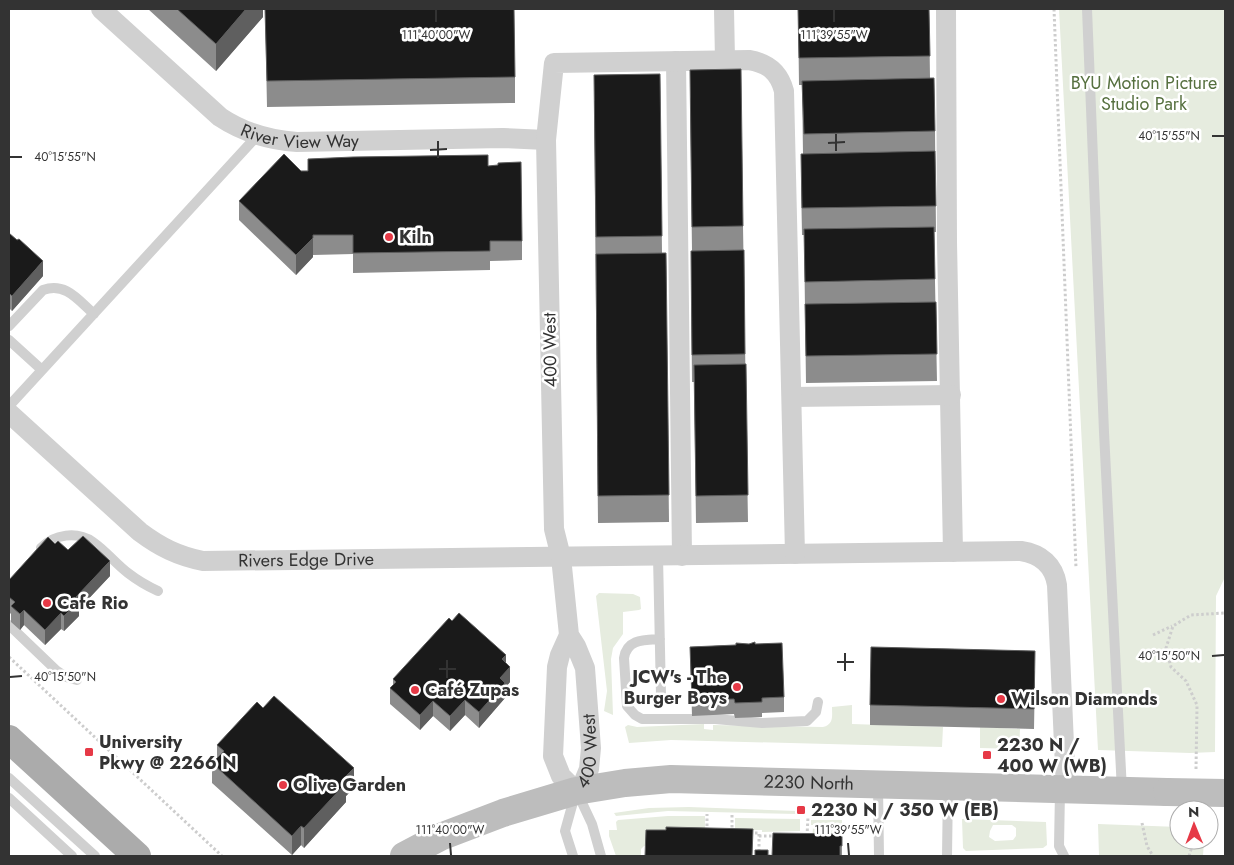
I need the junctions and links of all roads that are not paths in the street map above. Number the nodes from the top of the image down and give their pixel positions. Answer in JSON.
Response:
{"nodes":[{"id":1,"x":101,"y":9,"type":"edge"},
{"id":2,"x":724,"y":9,"type":"edge"},
{"id":3,"x":946,"y":9,"type":"edge"},
{"id":4,"x":1086,"y":9,"type":"edge"},
{"id":5,"x":725,"y":60,"type":"junction"},
{"id":6,"x":676,"y":61,"type":"junction"},
{"id":7,"x":257,"y":136,"type":"junction"},
{"id":8,"x":546,"y":140,"type":"junction"},
{"id":9,"x":928,"y":242,"type":"edge"},
{"id":10,"x":948,"y":242,"type":"junction"},
{"id":11,"x":808,"y":244,"type":"edge"},
{"id":12,"x":788,"y":245,"type":"junction"},
{"id":13,"x":94,"y":314,"type":"junction"},
{"id":14,"x":9,"y":326,"type":"edge"},
{"id":15,"x":9,"y":340,"type":"edge"},
{"id":16,"x":42,"y":370,"type":"junction"},
{"id":17,"x":951,"y":395,"type":"junction"},
{"id":18,"x":792,"y":397,"type":"junction"},
{"id":19,"x":9,"y":406,"type":"edge"},
{"id":20,"x":9,"y":413,"type":"edge"},
{"id":21,"x":953,"y":552,"type":"junction"},
{"id":22,"x":795,"y":554,"type":"junction"},
{"id":23,"x":658,"y":556,"type":"junction"},
{"id":24,"x":682,"y":556,"type":"junction"},
{"id":25,"x":32,"y":557,"type":"edge"},
{"id":26,"x":561,"y":557,"type":"junction"},
{"id":27,"x":158,"y":590,"type":"dead end"},
{"id":28,"x":9,"y":625,"type":"edge"},
{"id":29,"x":569,"y":635,"type":"junction"},
{"id":30,"x":660,"y":639,"type":"junction"},
{"id":31,"x":77,"y":680,"type":"dead end"},
{"id":32,"x":661,"y":696,"type":"dead end"},
{"id":33,"x":818,"y":702,"type":"dead end"},
{"id":34,"x":9,"y":739,"type":"edge"},
{"id":35,"x":9,"y":778,"type":"edge"},
{"id":36,"x":878,"y":784,"type":"junction"},
{"id":37,"x":948,"y":787,"type":"junction"},
{"id":38,"x":1063,"y":790,"type":"junction"},
{"id":39,"x":576,"y":791,"type":"junction"},
{"id":40,"x":1122,"y":792,"type":"junction"},
{"id":41,"x":1225,"y":793,"type":"edge"},
{"id":42,"x":9,"y":798,"type":"edge"},
{"id":43,"x":72,"y":856,"type":"edge"},
{"id":44,"x":94,"y":856,"type":"edge"},
{"id":45,"x":137,"y":856,"type":"edge"},
{"id":46,"x":404,"y":856,"type":"edge"},
{"id":47,"x":573,"y":856,"type":"edge"},
{"id":48,"x":600,"y":856,"type":"edge"},
{"id":49,"x":880,"y":856,"type":"edge"},
{"id":50,"x":947,"y":856,"type":"edge"},
{"id":51,"x":1064,"y":856,"type":"edge"}],
"edges":[{"from":1,"to":7,"type":"street","name":"River View Way"},
{"from":2,"to":5,"type":"street"},
{"from":3,"to":10,"type":"street"},
{"from":4,"to":40,"type":"lane"},
{"from":5,"to":6,"type":"street"},
{"from":5,"to":12,"type":"street"},
{"from":6,"to":8,"type":"street","name":"400 West"},
{"from":6,"to":24,"type":"street"},
{"from":7,"to":8,"type":"street","name":"River View Way"},
{"from":7,"to":13,"type":"lane"},
{"from":8,"to":26,"type":"street","name":"400 West"},
{"from":9,"to":10,"type":"street"},
{"from":10,"to":17,"type":"street"},
{"from":11,"to":12,"type":"street"},
{"from":12,"to":18,"type":"street"},
{"from":13,"to":14,"type":"lane"},
{"from":13,"to":16,"type":"lane"},
{"from":15,"to":16,"type":"lane"},
{"from":16,"to":19,"type":"lane"},
{"from":17,"to":18,"type":"street"},
{"from":17,"to":21,"type":"street"},
{"from":18,"to":22,"type":"street"},
{"from":20,"to":26,"type":"street","name":"Rivers Edge Drive"},
{"from":21,"to":22,"type":"street","name":"Rivers Edge Drive"},
{"from":21,"to":38,"type":"street","name":"Rivers Edge Drive"},
{"from":22,"to":24,"type":"street","name":"Rivers Edge Drive"},
{"from":23,"to":24,"type":"street","name":"Rivers Edge Drive"},
{"from":23,"to":26,"type":"street","name":"Rivers Edge Drive"},
{"from":23,"to":30,"type":"lane"},
{"from":25,"to":27,"type":"lane"},
{"from":26,"to":29,"type":"street","name":"400 West"},
{"from":28,"to":31,"type":"lane"},
{"from":29,"to":39,"type":"street","name":"400 West"},
{"from":29,"to":39,"type":"street","name":"400 West"},
{"from":30,"to":32,"type":"lane"},
{"from":30,"to":33,"type":"lane"},
{"from":34,"to":45,"type":"main road"},
{"from":35,"to":44,"type":"lane"},
{"from":36,"to":37,"type":"main road","name":"2230 North"},
{"from":36,"to":39,"type":"main road","name":"2230 North"},
{"from":36,"to":49,"type":"lane"},
{"from":37,"to":38,"type":"main road","name":"2230 North"},
{"from":37,"to":50,"type":"lane"},
{"from":38,"to":40,"type":"main road","name":"2230 North"},
{"from":38,"to":51,"type":"lane"},
{"from":39,"to":46,"type":"main road","name":"2230 North"},
{"from":39,"to":47,"type":"lane"},
{"from":39,"to":48,"type":"lane"},
{"from":40,"to":41,"type":"main road","name":"2230 North","bridge":true},
{"from":42,"to":43,"type":"lane"}]}
